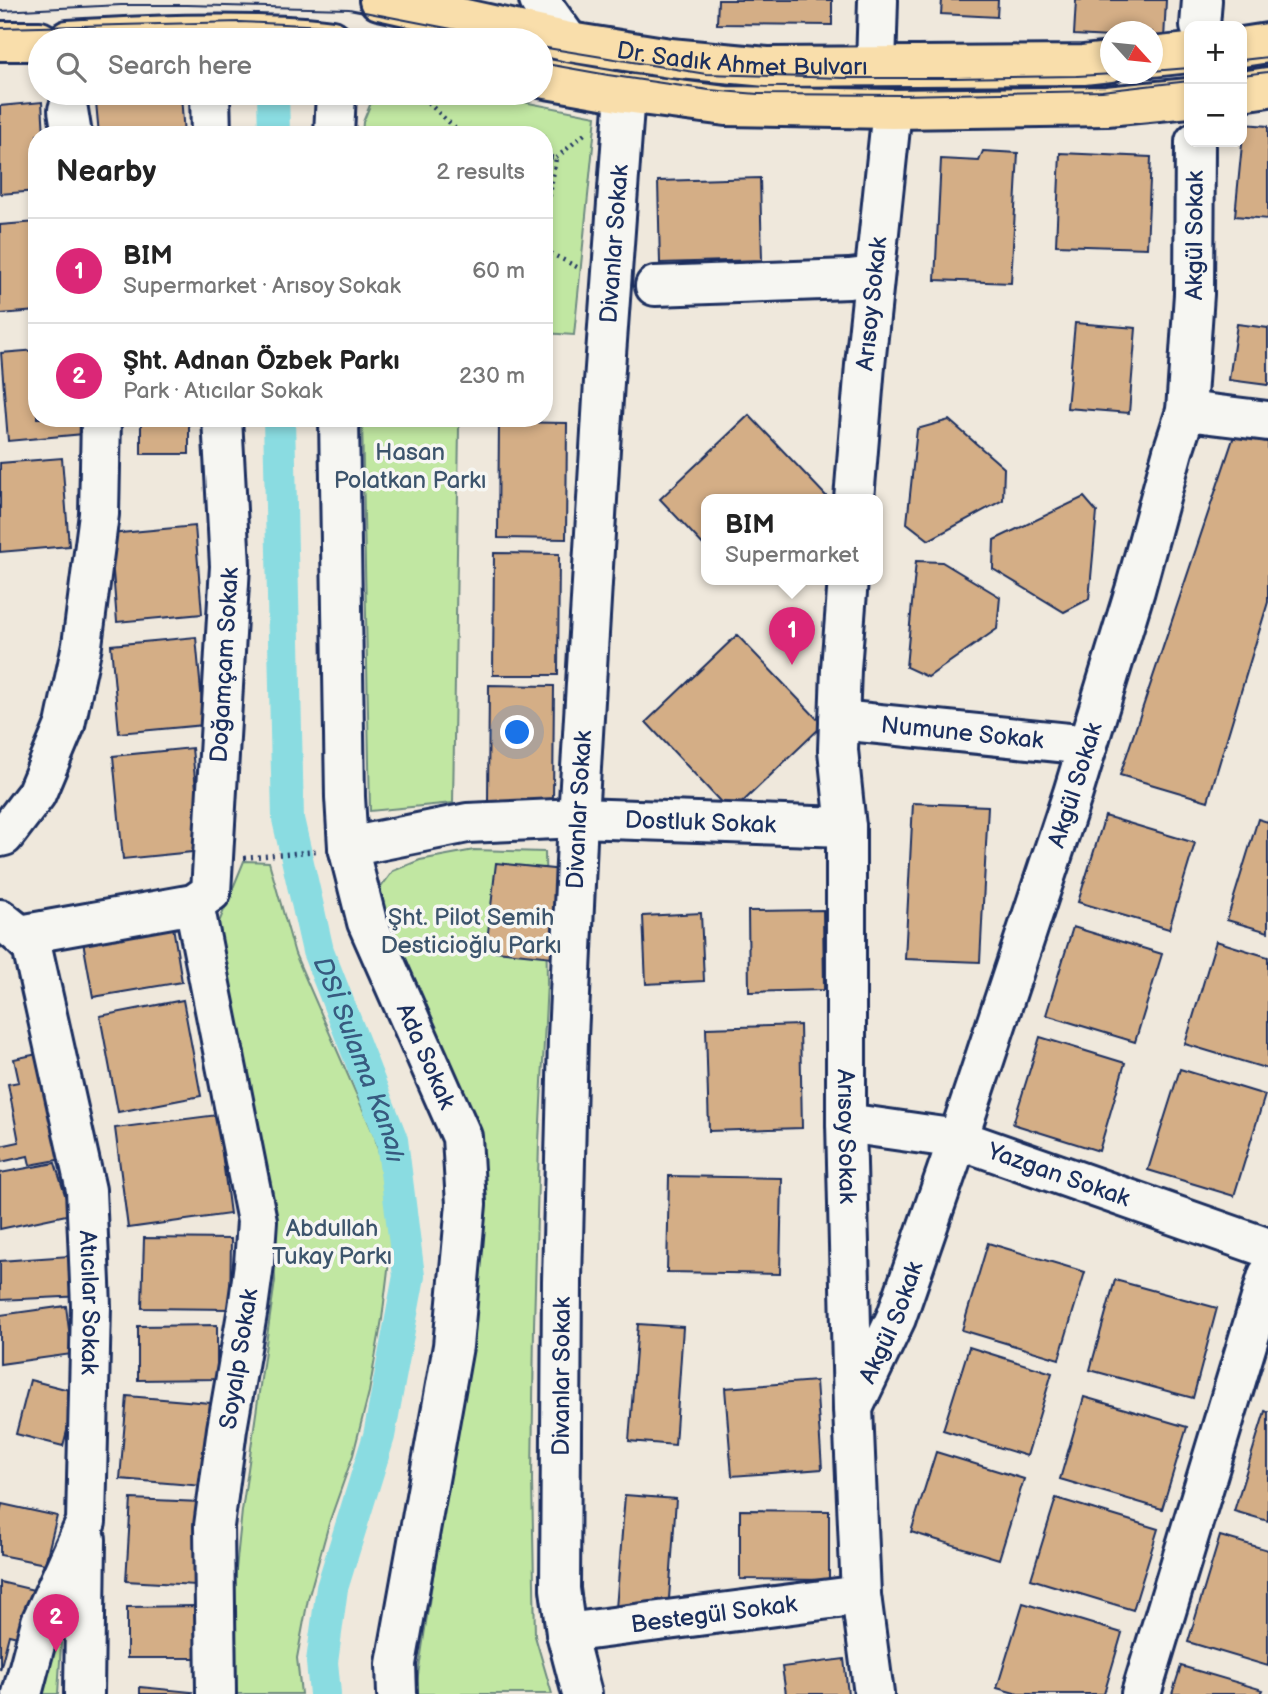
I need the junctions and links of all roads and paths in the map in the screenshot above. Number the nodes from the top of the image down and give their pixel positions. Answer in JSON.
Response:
{"nodes":[{"id":1,"x":379,"y":0,"type":"edge"},
{"id":2,"x":539,"y":0,"type":"edge"},
{"id":3,"x":878,"y":0,"type":"edge"},
{"id":4,"x":1202,"y":0,"type":"edge"},
{"id":5,"x":1200,"y":21,"type":"edge"},
{"id":6,"x":506,"y":28,"type":"edge"},
{"id":7,"x":553,"y":38,"type":"edge"},
{"id":8,"x":0,"y":41,"type":"edge"},
{"id":9,"x":28,"y":41,"type":"edge"},
{"id":10,"x":569,"y":42,"type":"junction"},
{"id":11,"x":1268,"y":43,"type":"edge"},
{"id":12,"x":1247,"y":46,"type":"edge"},
{"id":13,"x":1184,"y":54,"type":"edge"},
{"id":14,"x":1163,"y":56,"type":"edge"},
{"id":15,"x":1100,"y":63,"type":"edge"},
{"id":16,"x":876,"y":66,"type":"junction"},
{"id":17,"x":553,"y":80,"type":"edge"},
{"id":18,"x":1268,"y":87,"type":"edge"},
{"id":19,"x":1247,"y":90,"type":"edge"},
{"id":20,"x":625,"y":93,"type":"junction"},
{"id":21,"x":1184,"y":98,"type":"edge"},
{"id":22,"x":210,"y":105,"type":"edge"},
{"id":23,"x":335,"y":105,"type":"edge"},
{"id":24,"x":430,"y":105,"type":"edge"},
{"id":25,"x":892,"y":109,"type":"junction"},
{"id":26,"x":211,"y":126,"type":"edge"},
{"id":27,"x":334,"y":126,"type":"edge"},
{"id":28,"x":452,"y":126,"type":"edge"},
{"id":29,"x":593,"y":127,"type":"dead end"},
{"id":30,"x":1195,"y":147,"type":"edge"},
{"id":31,"x":553,"y":158,"type":"edge"},
{"id":32,"x":556,"y":158,"type":"junction"},
{"id":33,"x":553,"y":176,"type":"edge"},
{"id":34,"x":553,"y":255,"type":"edge"},
{"id":35,"x":581,"y":269,"type":"dead end"},
{"id":36,"x":874,"y":276,"type":"junction"},
{"id":37,"x":655,"y":286,"type":"dead end"},
{"id":38,"x":1186,"y":411,"type":"junction"},
{"id":39,"x":1268,"y":421,"type":"edge"},
{"id":40,"x":102,"y":427,"type":"edge"},
{"id":41,"x":222,"y":427,"type":"edge"},
{"id":42,"x":339,"y":427,"type":"edge"},
{"id":43,"x":854,"y":494,"type":"edge"},
{"id":44,"x":848,"y":585,"type":"edge"},
{"id":45,"x":839,"y":720,"type":"junction"},
{"id":46,"x":1087,"y":745,"type":"junction"},
{"id":47,"x":578,"y":818,"type":"junction"},
{"id":48,"x":846,"y":827,"type":"junction"},
{"id":49,"x":0,"y":837,"type":"edge"},
{"id":50,"x":348,"y":847,"type":"junction"},
{"id":51,"x":213,"y":861,"type":"junction"},
{"id":52,"x":194,"y":904,"type":"junction"},
{"id":53,"x":10,"y":927,"type":"edge"},
{"id":54,"x":846,"y":1123,"type":"junction"},
{"id":55,"x":958,"y":1139,"type":"junction"},
{"id":56,"x":1268,"y":1248,"type":"edge"},
{"id":57,"x":1268,"y":1275,"type":"edge"},
{"id":58,"x":853,"y":1408,"type":"junction"},
{"id":59,"x":86,"y":1522,"type":"junction"},
{"id":60,"x":861,"y":1595,"type":"junction"},
{"id":61,"x":566,"y":1633,"type":"junction"},
{"id":62,"x":22,"y":1694,"type":"edge"},
{"id":63,"x":84,"y":1694,"type":"edge"},
{"id":64,"x":216,"y":1694,"type":"edge"},
{"id":65,"x":397,"y":1694,"type":"edge"},
{"id":66,"x":582,"y":1694,"type":"edge"},
{"id":67,"x":874,"y":1694,"type":"edge"},
{"id":68,"x":1141,"y":1694,"type":"edge"}],
"edges":[{"from":1,"to":6,"type":"main road","name":"Dr. Sadık Ahmet Bulvarı"},
{"from":2,"to":10,"type":"street"},
{"from":3,"to":16,"type":"street"},
{"from":4,"to":5,"type":"street"},
{"from":7,"to":10,"type":"main road","name":"Dr. Sadık Ahmet Bulvarı"},
{"from":8,"to":9,"type":"main road"},
{"from":10,"to":16,"type":"main road","name":"Dr. Sadık Ahmet Bulvarı"},
{"from":11,"to":12,"type":"main road"},
{"from":13,"to":14,"type":"main road"},
{"from":15,"to":16,"type":"main road","name":"Dr. Sadık Ahmet Bulvarı"},
{"from":17,"to":20,"type":"main road","name":"Dr. Sadık Ahmet Bulvarı"},
{"from":18,"to":19,"type":"main road"},
{"from":20,"to":25,"type":"main road","name":"Dr. Sadık Ahmet Bulvarı"},
{"from":20,"to":47,"type":"street","name":"Divanlar Sokak"},
{"from":21,"to":25,"type":"main road","name":"Dr. Sadık Ahmet Bulvarı"},
{"from":22,"to":26,"type":"street"},
{"from":23,"to":27,"type":"street"},
{"from":24,"to":28,"type":"path"},
{"from":25,"to":36,"type":"street","name":"Arısoy Sokak"},
{"from":29,"to":32,"type":"path"},
{"from":30,"to":38,"type":"street","name":"Akgül Sokak"},
{"from":31,"to":32,"type":"path"},
{"from":32,"to":33,"type":"path"},
{"from":34,"to":35,"type":"path"},
{"from":36,"to":37,"type":"street"},
{"from":36,"to":43,"type":"street","name":"Arısoy Sokak"},
{"from":38,"to":39,"type":"street"},
{"from":38,"to":46,"type":"street","name":"Akgül Sokak"},
{"from":40,"to":49,"type":"street"},
{"from":41,"to":51,"type":"street","name":"Doğamçam Sokak"},
{"from":42,"to":50,"type":"street","name":"Ada Sokak"},
{"from":44,"to":45,"type":"street","name":"Arısoy Sokak"},
{"from":45,"to":46,"type":"street","name":"Numune Sokak"},
{"from":45,"to":48,"type":"street","name":"Arısoy Sokak"},
{"from":46,"to":55,"type":"street","name":"Akgül Sokak"},
{"from":47,"to":48,"type":"street","name":"Dostluk Sokak"},
{"from":47,"to":50,"type":"street","name":"Dostluk Sokak"},
{"from":47,"to":61,"type":"street","name":"Divanlar Sokak"},
{"from":48,"to":54,"type":"street","name":"Arısoy Sokak"},
{"from":50,"to":51,"type":"path"},
{"from":50,"to":65,"type":"street","name":"Ada Sokak"},
{"from":51,"to":52,"type":"street","name":"Doğamçam Sokak"},
{"from":52,"to":53,"type":"street"},
{"from":52,"to":64,"type":"street","name":"Soyalp Sokak"},
{"from":53,"to":59,"type":"street","name":"Atıcılar Sokak"},
{"from":54,"to":55,"type":"street","name":"Yazgan Sokak"},
{"from":54,"to":58,"type":"street","name":"Arısoy Sokak"},
{"from":55,"to":56,"type":"street","name":"Yazgan Sokak"},
{"from":55,"to":58,"type":"street","name":"Akgül Sokak"},
{"from":57,"to":68,"type":"street"},
{"from":58,"to":60,"type":"street","name":"Arısoy Sokak"},
{"from":59,"to":62,"type":"street","name":"Atıcılar Sokak"},
{"from":59,"to":63,"type":"street"},
{"from":60,"to":61,"type":"street","name":"Bestegül Sokak"},
{"from":60,"to":67,"type":"street","name":"Arısoy Sokak"},
{"from":61,"to":66,"type":"street","name":"Divanlar Sokak"}]}
